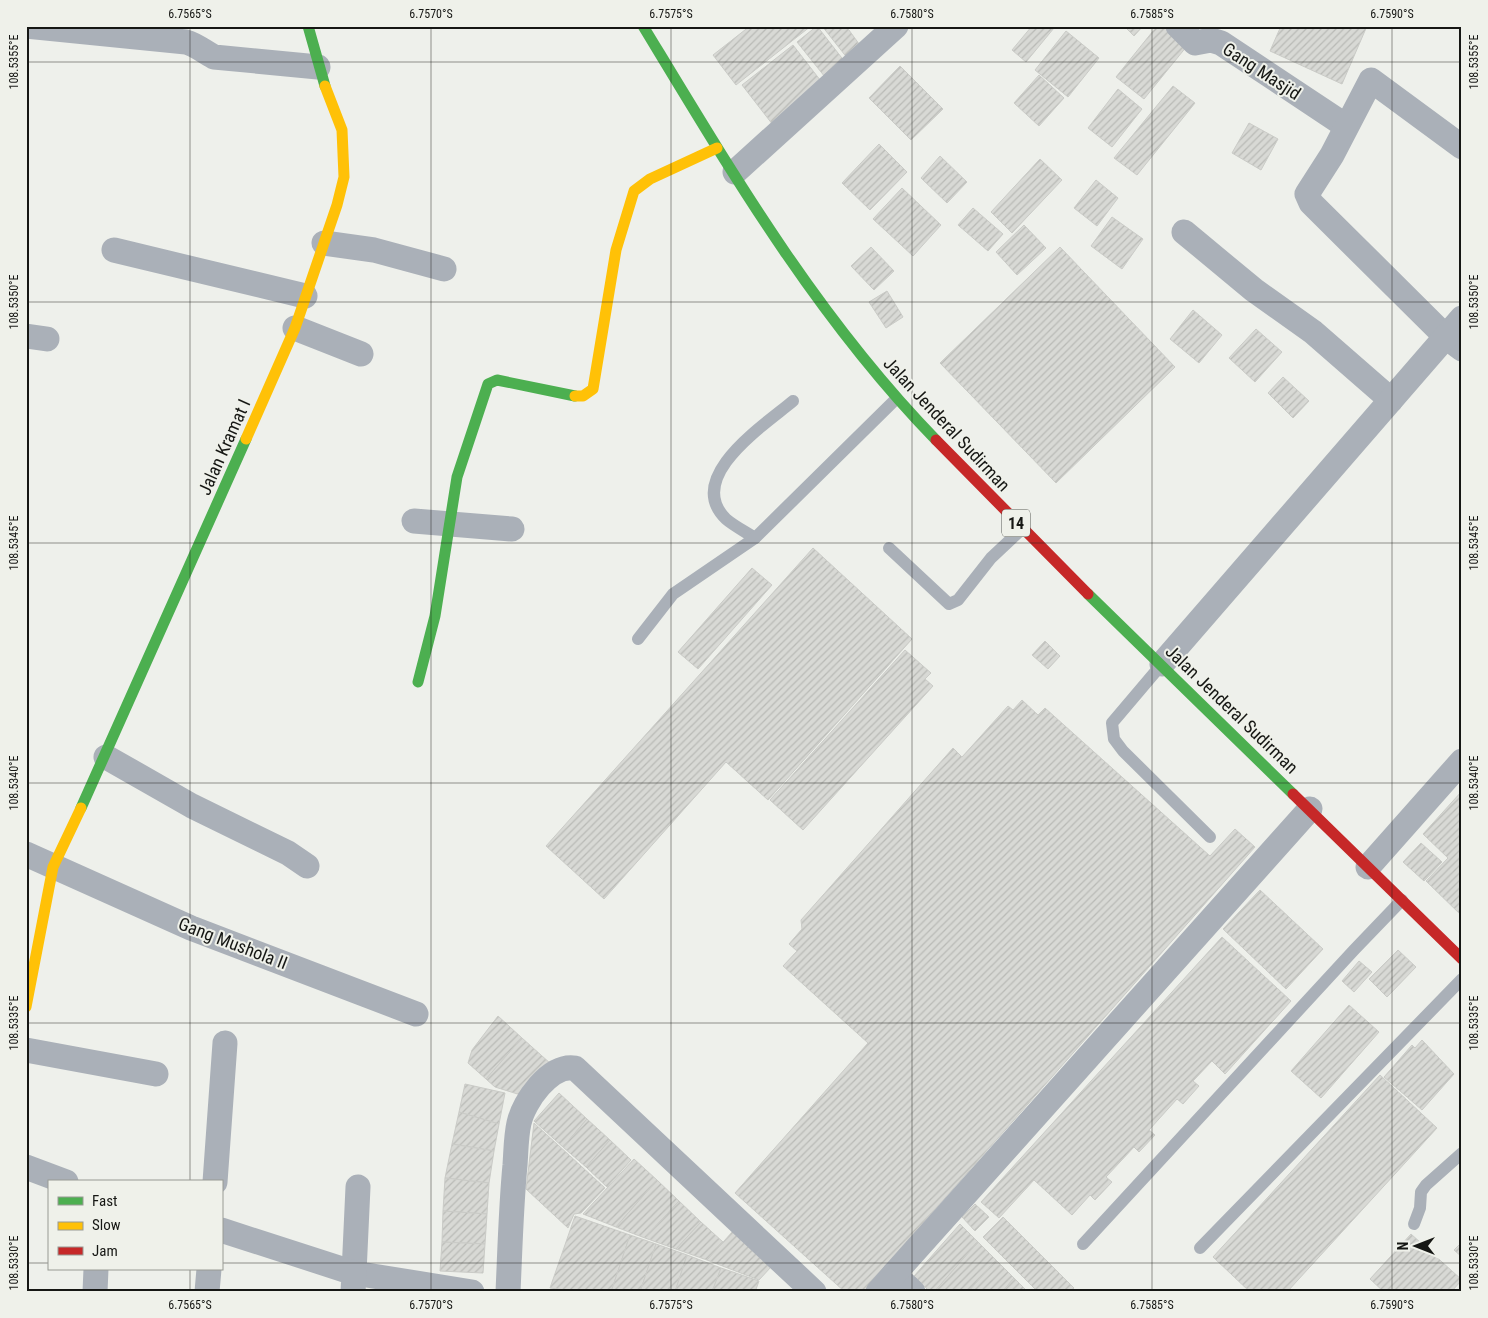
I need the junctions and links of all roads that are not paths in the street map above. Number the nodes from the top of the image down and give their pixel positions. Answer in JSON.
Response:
{"nodes":[{"id":1,"x":26,"y":26,"type":"edge"},
{"id":2,"x":308,"y":26,"type":"edge"},
{"id":3,"x":644,"y":26,"type":"edge"},
{"id":4,"x":896,"y":26,"type":"edge"},
{"id":5,"x":1178,"y":26,"type":"edge"},
{"id":6,"x":318,"y":67,"type":"junction"},
{"id":7,"x":1346,"y":126,"type":"junction"},
{"id":8,"x":1462,"y":147,"type":"edge"},
{"id":9,"x":717,"y":148,"type":"junction"},
{"id":10,"x":735,"y":172,"type":"junction"},
{"id":11,"x":1184,"y":232,"type":"dead end"},
{"id":12,"x":324,"y":243,"type":"junction"},
{"id":13,"x":114,"y":250,"type":"dead end"},
{"id":14,"x":444,"y":269,"type":"dead end"},
{"id":15,"x":305,"y":296,"type":"junction"},
{"id":16,"x":1462,"y":318,"type":"edge"},
{"id":17,"x":295,"y":328,"type":"junction"},
{"id":18,"x":1454,"y":343,"type":"edge"},
{"id":19,"x":361,"y":354,"type":"dead end"},
{"id":20,"x":896,"y":399,"type":"junction"},
{"id":21,"x":1391,"y":400,"type":"junction"},
{"id":22,"x":793,"y":401,"type":"dead end"},
{"id":23,"x":414,"y":522,"type":"dead end"},
{"id":24,"x":450,"y":524,"type":"junction"},
{"id":25,"x":512,"y":529,"type":"dead end"},
{"id":26,"x":1022,"y":529,"type":"junction"},
{"id":27,"x":755,"y":538,"type":"junction"},
{"id":28,"x":889,"y":548,"type":"dead end"},
{"id":29,"x":638,"y":639,"type":"dead end"},
{"id":30,"x":1162,"y":664,"type":"junction"},
{"id":31,"x":418,"y":682,"type":"dead end"},
{"id":32,"x":106,"y":757,"type":"junction"},
{"id":33,"x":1462,"y":761,"type":"edge"},
{"id":34,"x":1310,"y":809,"type":"junction"},
{"id":35,"x":1210,"y":837,"type":"dead end"},
{"id":36,"x":26,"y":854,"type":"edge"},
{"id":37,"x":53,"y":866,"type":"junction"},
{"id":38,"x":307,"y":866,"type":"dead end"},
{"id":39,"x":1368,"y":866,"type":"junction"},
{"id":40,"x":1402,"y":900,"type":"junction"},
{"id":41,"x":1462,"y":959,"type":"edge"},
{"id":42,"x":1462,"y":978,"type":"edge"},
{"id":43,"x":26,"y":1007,"type":"edge"},
{"id":44,"x":416,"y":1014,"type":"dead end"},
{"id":45,"x":225,"y":1043,"type":"dead end"},
{"id":46,"x":26,"y":1050,"type":"edge"},
{"id":47,"x":156,"y":1074,"type":"dead end"},
{"id":48,"x":1462,"y":1153,"type":"edge"},
{"id":49,"x":26,"y":1167,"type":"edge"},
{"id":50,"x":61,"y":1180,"type":"edge"},
{"id":51,"x":215,"y":1180,"type":"edge"},
{"id":52,"x":358,"y":1187,"type":"dead end"},
{"id":53,"x":1414,"y":1224,"type":"dead end"},
{"id":54,"x":222,"y":1230,"type":"edge"},
{"id":55,"x":1083,"y":1244,"type":"dead end"},
{"id":56,"x":1200,"y":1248,"type":"dead end"},
{"id":57,"x":96,"y":1270,"type":"edge"},
{"id":58,"x":209,"y":1270,"type":"edge"},
{"id":59,"x":354,"y":1282,"type":"edge"},
{"id":60,"x":886,"y":1283,"type":"edge"},
{"id":61,"x":95,"y":1292,"type":"edge"},
{"id":62,"x":208,"y":1292,"type":"edge"},
{"id":63,"x":472,"y":1292,"type":"edge"},
{"id":64,"x":508,"y":1292,"type":"edge"},
{"id":65,"x":814,"y":1292,"type":"edge"},
{"id":66,"x":913,"y":1292,"type":"edge"}],
"edges":[{"from":1,"to":6,"type":"street"},
{"from":2,"to":6,"type":"main road","name":"Jalan Kramat I"},
{"from":3,"to":9,"type":"main road","name":"Jalan Jenderal Sudirman","number":"14"},
{"from":4,"to":10,"type":"street"},
{"from":5,"to":7,"type":"street","name":"Gang Masjid"},
{"from":6,"to":12,"type":"main road","name":"Jalan Kramat I"},
{"from":7,"to":8,"type":"street"},
{"from":7,"to":18,"type":"street"},
{"from":9,"to":10,"type":"main road","name":"Jalan Jenderal Sudirman","number":"14"},
{"from":9,"to":24,"type":"main road"},
{"from":10,"to":20,"type":"main road","name":"Jalan Jenderal Sudirman","number":"14"},
{"from":11,"to":21,"type":"street"},
{"from":12,"to":14,"type":"street"},
{"from":12,"to":15,"type":"main road","name":"Jalan Kramat I"},
{"from":13,"to":15,"type":"street"},
{"from":15,"to":17,"type":"main road","name":"Jalan Kramat I"},
{"from":16,"to":18,"type":"street"},
{"from":17,"to":19,"type":"street"},
{"from":17,"to":32,"type":"main road","name":"Jalan Kramat I"},
{"from":18,"to":21,"type":"street"},
{"from":20,"to":26,"type":"main road","name":"Jalan Jenderal Sudirman","number":"14"},
{"from":20,"to":27,"type":"lane"},
{"from":21,"to":30,"type":"street"},
{"from":22,"to":27,"type":"lane"},
{"from":23,"to":24,"type":"street"},
{"from":24,"to":25,"type":"street"},
{"from":24,"to":31,"type":"main road"},
{"from":26,"to":28,"type":"lane"},
{"from":26,"to":30,"type":"main road","name":"Jalan Jenderal Sudirman","number":"14"},
{"from":27,"to":29,"type":"lane"},
{"from":30,"to":34,"type":"main road","name":"Jalan Jenderal Sudirman","number":"14"},
{"from":30,"to":35,"type":"lane"},
{"from":32,"to":37,"type":"main road","name":"Jalan Kramat I"},
{"from":32,"to":38,"type":"street"},
{"from":33,"to":39,"type":"street"},
{"from":34,"to":39,"type":"main road","name":"Jalan Jenderal Sudirman","number":"14"},
{"from":34,"to":60,"type":"street"},
{"from":36,"to":37,"type":"street","name":"Gang Mushola II"},
{"from":37,"to":43,"type":"main road","name":"Jalan Kramat I"},
{"from":37,"to":44,"type":"street","name":"Gang Mushola II"},
{"from":39,"to":40,"type":"main road","name":"Jalan Jenderal Sudirman","number":"14"},
{"from":40,"to":41,"type":"main road","name":"Jalan Jenderal Sudirman","number":"14"},
{"from":40,"to":55,"type":"lane"},
{"from":42,"to":56,"type":"lane"},
{"from":45,"to":51,"type":"street"},
{"from":46,"to":47,"type":"street"},
{"from":48,"to":53,"type":"lane"},
{"from":49,"to":50,"type":"street"},
{"from":52,"to":59,"type":"street"},
{"from":54,"to":59,"type":"street"},
{"from":57,"to":61,"type":"street"},
{"from":58,"to":62,"type":"street"},
{"from":59,"to":63,"type":"street"},
{"from":60,"to":66,"type":"street"},
{"from":64,"to":65,"type":"street"}]}
